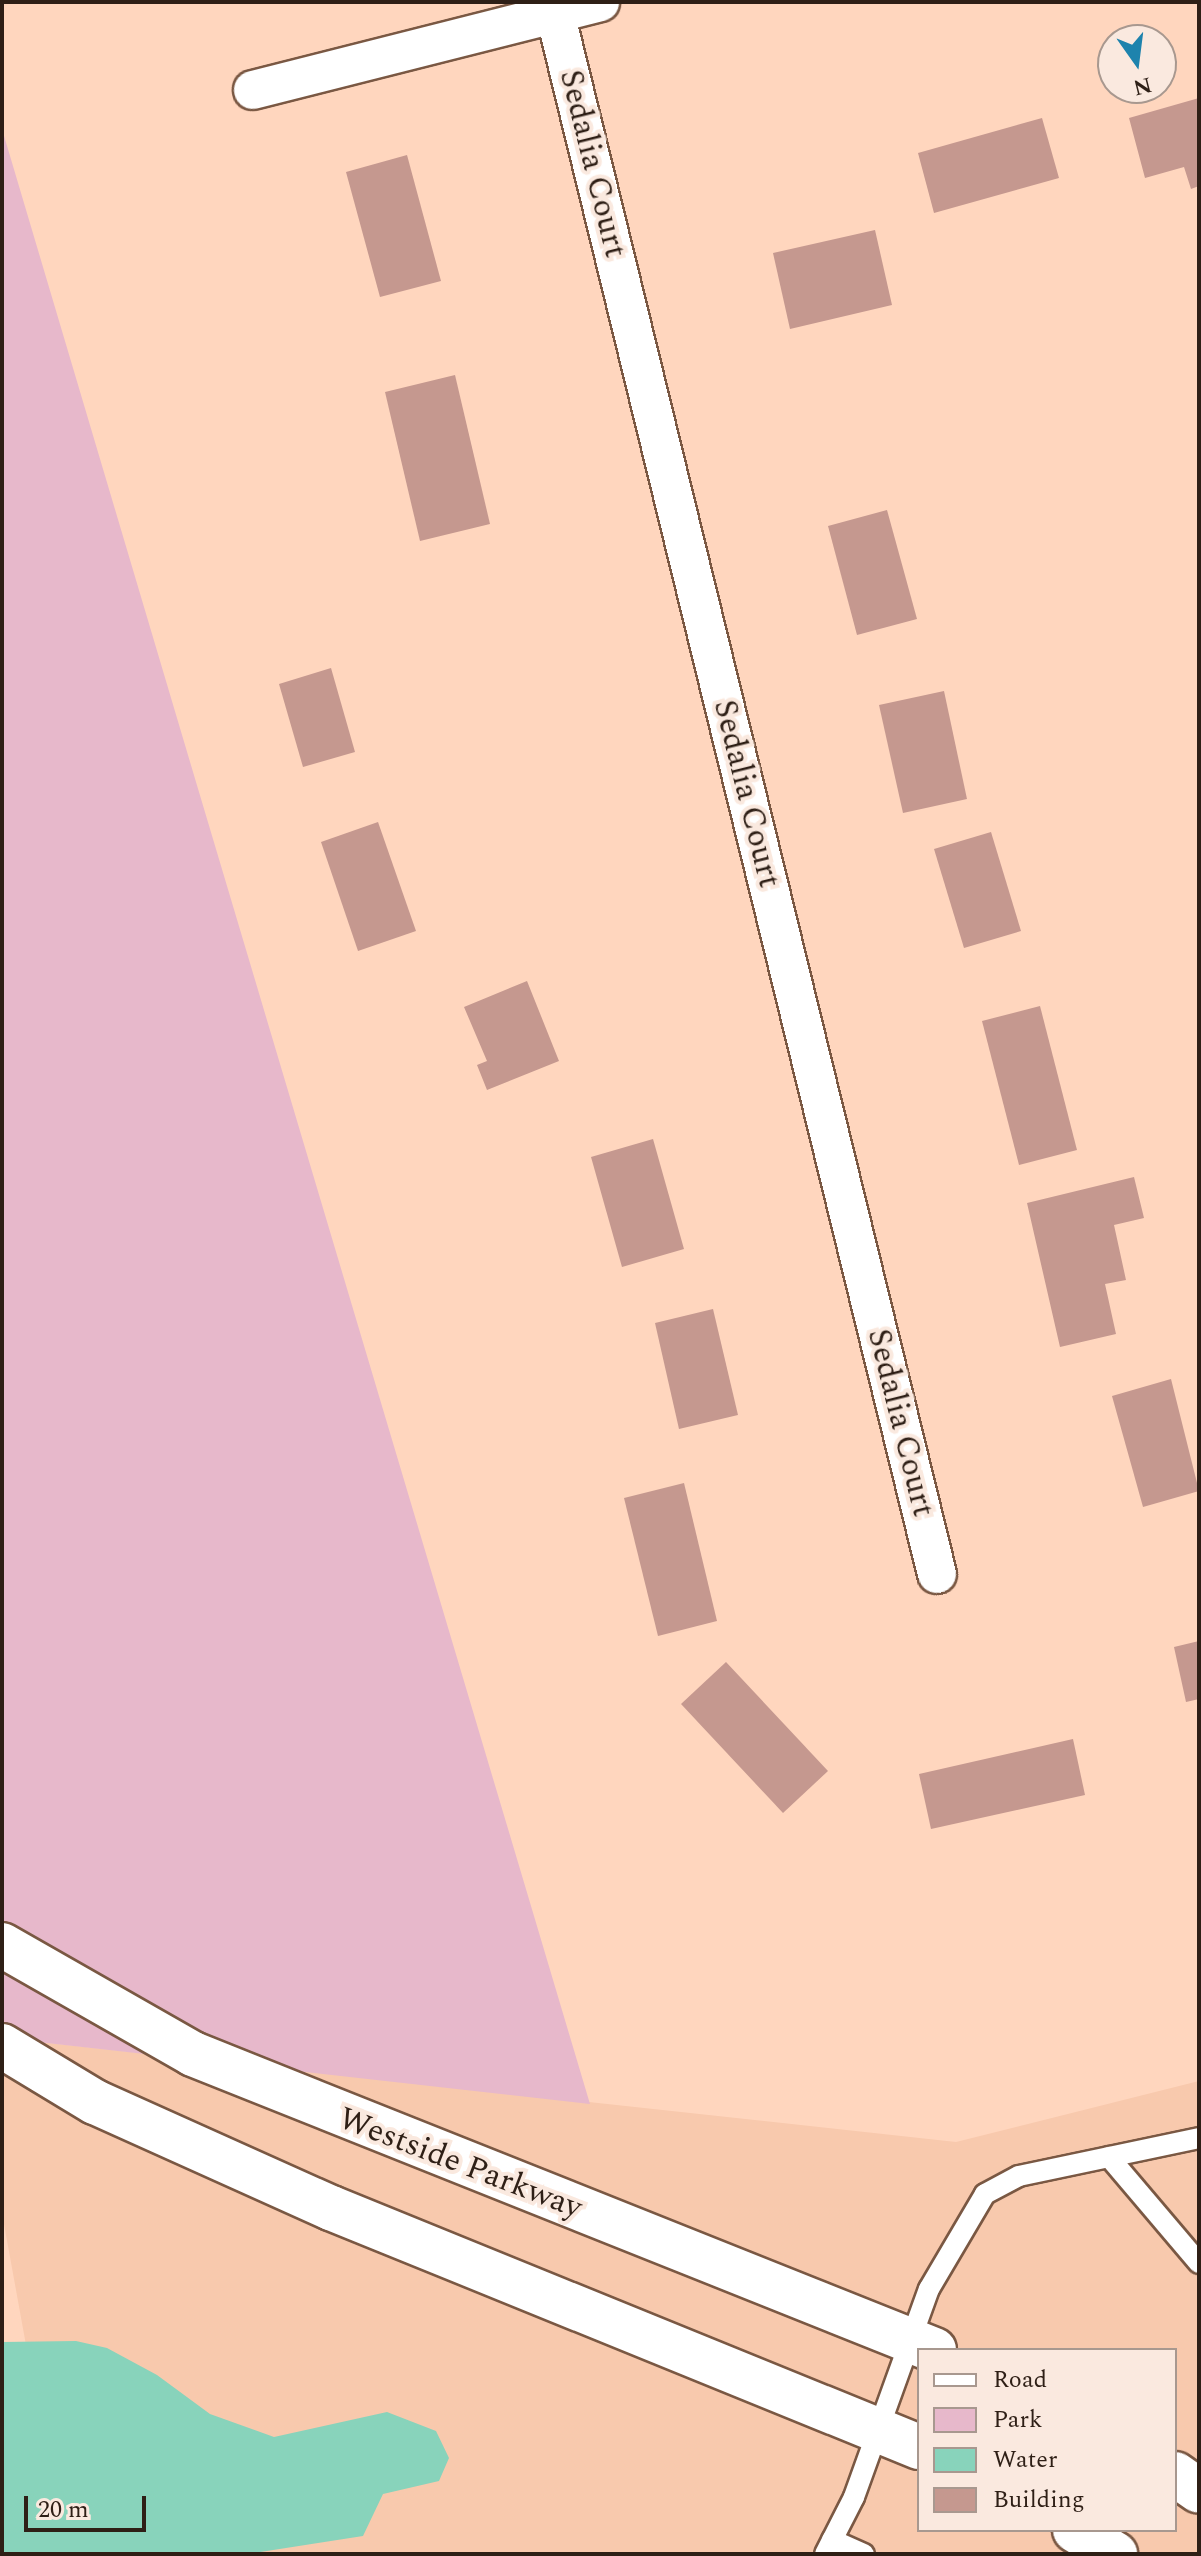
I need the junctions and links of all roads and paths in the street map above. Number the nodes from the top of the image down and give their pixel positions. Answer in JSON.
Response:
{"nodes":[{"id":1,"x":600,"y":2,"type":"edge"},
{"id":2,"x":555,"y":13,"type":"junction"},
{"id":3,"x":253,"y":90,"type":"dead end"},
{"id":4,"x":937,"y":1574,"type":"dead end"},
{"id":5,"x":2,"y":1945,"type":"edge"},
{"id":6,"x":2,"y":2046,"type":"edge"},
{"id":7,"x":1199,"y":2138,"type":"edge"},
{"id":8,"x":1109,"y":2157,"type":"junction"},
{"id":9,"x":1199,"y":2263,"type":"edge"},
{"id":10,"x":922,"y":2344,"type":"edge"},
{"id":11,"x":917,"y":2354,"type":"edge"},
{"id":12,"x":879,"y":2428,"type":"junction"},
{"id":13,"x":917,"y":2446,"type":"edge"},
{"id":14,"x":1177,"y":2475,"type":"edge"},
{"id":15,"x":1199,"y":2491,"type":"edge"},
{"id":16,"x":1078,"y":2532,"type":"edge"},
{"id":17,"x":828,"y":2547,"type":"edge"},
{"id":18,"x":864,"y":2554,"type":"edge"},
{"id":19,"x":1115,"y":2554,"type":"edge"}],
"edges":[{"from":1,"to":2,"type":"street"},
{"from":2,"to":3,"type":"street"},
{"from":2,"to":4,"type":"street","name":"Sedalia Court"},
{"from":5,"to":10,"type":"main road","name":"Westside Parkway"},
{"from":6,"to":12,"type":"main road"},
{"from":7,"to":8,"type":"lane"},
{"from":8,"to":9,"type":"lane"},
{"from":8,"to":10,"type":"lane"},
{"from":11,"to":12,"type":"lane"},
{"from":12,"to":13,"type":"main road"},
{"from":12,"to":17,"type":"lane"},
{"from":14,"to":15,"type":"main road"},
{"from":16,"to":19,"type":"main road"},
{"from":17,"to":18,"type":"lane"}]}
